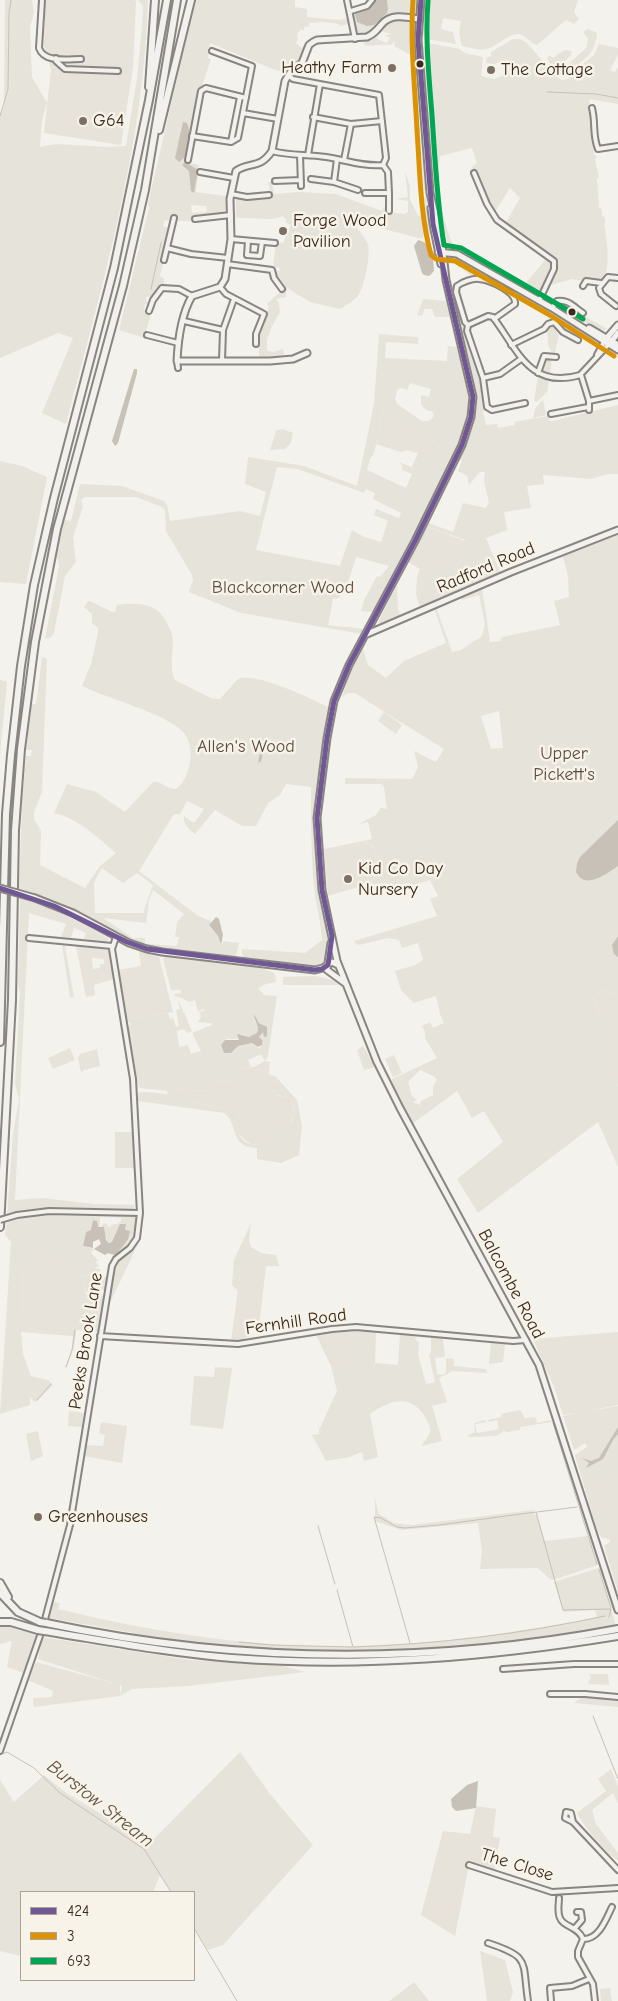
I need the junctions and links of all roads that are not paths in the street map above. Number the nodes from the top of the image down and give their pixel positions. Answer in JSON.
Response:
{"nodes":[{"id":1,"x":42,"y":0,"type":"edge"},
{"id":2,"x":155,"y":0,"type":"edge"},
{"id":3,"x":167,"y":0,"type":"edge"},
{"id":4,"x":177,"y":0,"type":"edge"},
{"id":5,"x":191,"y":0,"type":"edge"},
{"id":6,"x":347,"y":0,"type":"edge"},
{"id":7,"x":372,"y":0,"type":"edge"},
{"id":8,"x":421,"y":0,"type":"edge"},
{"id":9,"x":350,"y":11,"type":"junction"},
{"id":10,"x":419,"y":18,"type":"junction"},
{"id":11,"x":355,"y":39,"type":"junction"},
{"id":12,"x":212,"y":51,"type":"dead end"},
{"id":13,"x":56,"y":58,"type":"junction"},
{"id":14,"x":81,"y":59,"type":"dead end"},
{"id":15,"x":118,"y":71,"type":"dead end"},
{"id":16,"x":289,"y":76,"type":"junction"},
{"id":17,"x":320,"y":84,"type":"junction"},
{"id":18,"x":240,"y":97,"type":"junction"},
{"id":19,"x":246,"y":98,"type":"junction"},
{"id":20,"x":149,"y":100,"type":"junction"},
{"id":21,"x":592,"y":108,"type":"dead end"},
{"id":22,"x":243,"y":113,"type":"junction"},
{"id":23,"x":313,"y":117,"type":"junction"},
{"id":24,"x":278,"y":119,"type":"junction"},
{"id":25,"x":382,"y":121,"type":"junction"},
{"id":26,"x":351,"y":124,"type":"junction"},
{"id":27,"x":192,"y":136,"type":"junction"},
{"id":28,"x":154,"y":140,"type":"junction"},
{"id":29,"x":231,"y":142,"type":"junction"},
{"id":30,"x":618,"y":146,"type":"edge"},
{"id":31,"x":272,"y":152,"type":"junction"},
{"id":32,"x":308,"y":155,"type":"junction"},
{"id":33,"x":300,"y":156,"type":"junction"},
{"id":34,"x":338,"y":159,"type":"junction"},
{"id":35,"x":188,"y":160,"type":"dead end"},
{"id":36,"x":344,"y":160,"type":"junction"},
{"id":37,"x":383,"y":165,"type":"junction"},
{"id":38,"x":200,"y":172,"type":"dead end"},
{"id":39,"x":474,"y":173,"type":"dead end"},
{"id":40,"x":234,"y":178,"type":"junction"},
{"id":41,"x":311,"y":179,"type":"dead end"},
{"id":42,"x":301,"y":180,"type":"junction"},
{"id":43,"x":275,"y":181,"type":"dead end"},
{"id":44,"x":334,"y":182,"type":"junction"},
{"id":45,"x":301,"y":186,"type":"dead end"},
{"id":46,"x":358,"y":190,"type":"dead end"},
{"id":47,"x":365,"y":193,"type":"dead end"},
{"id":48,"x":389,"y":193,"type":"junction"},
{"id":49,"x":231,"y":194,"type":"junction"},
{"id":50,"x":269,"y":195,"type":"dead end"},
{"id":51,"x":389,"y":212,"type":"dead end"},
{"id":52,"x":231,"y":215,"type":"junction"},
{"id":53,"x":174,"y":218,"type":"dead end"},
{"id":54,"x":195,"y":219,"type":"dead end"},
{"id":55,"x":231,"y":239,"type":"junction"},
{"id":56,"x":248,"y":241,"type":"junction"},
{"id":57,"x":262,"y":242,"type":"junction"},
{"id":58,"x":275,"y":244,"type":"dead end"},
{"id":59,"x":167,"y":248,"type":"junction"},
{"id":60,"x":440,"y":250,"type":"junction"},
{"id":61,"x":228,"y":258,"type":"junction"},
{"id":62,"x":164,"y":260,"type":"dead end"},
{"id":63,"x":227,"y":264,"type":"junction"},
{"id":64,"x":618,"y":278,"type":"edge"},
{"id":65,"x":601,"y":283,"type":"junction"},
{"id":66,"x":583,"y":286,"type":"dead end"},
{"id":67,"x":220,"y":287,"type":"junction"},
{"id":68,"x":282,"y":289,"type":"dead end"},
{"id":69,"x":192,"y":296,"type":"junction"},
{"id":70,"x":234,"y":299,"type":"junction"},
{"id":71,"x":539,"y":301,"type":"junction"},
{"id":72,"x":616,"y":306,"type":"dead end"},
{"id":73,"x":552,"y":308,"type":"junction"},
{"id":74,"x":149,"y":312,"type":"dead end"},
{"id":75,"x":583,"y":313,"type":"dead end"},
{"id":76,"x":494,"y":319,"type":"junction"},
{"id":77,"x":184,"y":321,"type":"junction"},
{"id":78,"x":468,"y":325,"type":"junction"},
{"id":79,"x":618,"y":325,"type":"edge"},
{"id":80,"x":223,"y":330,"type":"junction"},
{"id":81,"x":618,"y":332,"type":"edge"},
{"id":82,"x":147,"y":335,"type":"dead end"},
{"id":83,"x":578,"y":340,"type":"dead end"},
{"id":84,"x":608,"y":341,"type":"junction"},
{"id":85,"x":178,"y":343,"type":"junction"},
{"id":86,"x":256,"y":344,"type":"dead end"},
{"id":87,"x":511,"y":344,"type":"junction"},
{"id":88,"x":618,"y":345,"type":"edge"},
{"id":89,"x":618,"y":350,"type":"edge"},
{"id":90,"x":307,"y":353,"type":"dead end"},
{"id":91,"x":556,"y":357,"type":"dead end"},
{"id":92,"x":521,"y":359,"type":"junction"},
{"id":93,"x":178,"y":361,"type":"junction"},
{"id":94,"x":222,"y":361,"type":"junction"},
{"id":95,"x":178,"y":368,"type":"dead end"},
{"id":96,"x":538,"y":374,"type":"junction"},
{"id":97,"x":582,"y":374,"type":"junction"},
{"id":98,"x":482,"y":378,"type":"junction"},
{"id":99,"x":618,"y":395,"type":"edge"},
{"id":100,"x":589,"y":401,"type":"junction"},
{"id":101,"x":525,"y":403,"type":"dead end"},
{"id":102,"x":551,"y":414,"type":"dead end"},
{"id":103,"x":618,"y":530,"type":"edge"},
{"id":104,"x":373,"y":622,"type":"junction"},
{"id":105,"x":380,"y":629,"type":"junction"},
{"id":106,"x":366,"y":634,"type":"junction"},
{"id":107,"x":0,"y":888,"type":"edge"},
{"id":108,"x":116,"y":937,"type":"junction"},
{"id":109,"x":29,"y":938,"type":"dead end"},
{"id":110,"x":332,"y":938,"type":"junction"},
{"id":111,"x":112,"y":946,"type":"junction"},
{"id":112,"x":328,"y":964,"type":"junction"},
{"id":113,"x":339,"y":966,"type":"junction"},
{"id":114,"x":305,"y":969,"type":"junction"},
{"id":115,"x":332,"y":974,"type":"junction"},
{"id":116,"x":346,"y":984,"type":"junction"},
{"id":117,"x":0,"y":1042,"type":"edge"},
{"id":118,"x":140,"y":1213,"type":"junction"},
{"id":119,"x":0,"y":1220,"type":"edge"},
{"id":120,"x":0,"y":1227,"type":"edge"},
{"id":121,"x":100,"y":1336,"type":"junction"},
{"id":122,"x":526,"y":1340,"type":"junction"},
{"id":123,"x":0,"y":1583,"type":"edge"},
{"id":124,"x":0,"y":1593,"type":"edge"},
{"id":125,"x":618,"y":1610,"type":"edge"},
{"id":126,"x":33,"y":1619,"type":"junction"},
{"id":127,"x":0,"y":1624,"type":"edge"},
{"id":128,"x":618,"y":1629,"type":"edge"},
{"id":129,"x":618,"y":1636,"type":"edge"},
{"id":130,"x":618,"y":1664,"type":"edge"},
{"id":131,"x":503,"y":1669,"type":"dead end"},
{"id":132,"x":550,"y":1694,"type":"dead end"},
{"id":133,"x":618,"y":1697,"type":"edge"},
{"id":134,"x":0,"y":1751,"type":"edge"},
{"id":135,"x":573,"y":1822,"type":"dead end"},
{"id":136,"x":469,"y":1865,"type":"dead end"},
{"id":137,"x":618,"y":1870,"type":"edge"},
{"id":138,"x":618,"y":1888,"type":"edge"},
{"id":139,"x":559,"y":1898,"type":"dead end"},
{"id":140,"x":612,"y":1907,"type":"dead end"},
{"id":141,"x":577,"y":1912,"type":"dead end"},
{"id":142,"x":575,"y":1928,"type":"junction"},
{"id":143,"x":583,"y":1939,"type":"junction"},
{"id":144,"x":488,"y":1943,"type":"dead end"},
{"id":145,"x":589,"y":1979,"type":"junction"},
{"id":146,"x":528,"y":2001,"type":"edge"},
{"id":147,"x":551,"y":2001,"type":"edge"},
{"id":148,"x":595,"y":2001,"type":"edge"}],
"edges":[{"from":1,"to":13,"type":"street"},
{"from":2,"to":20,"type":"highway"},
{"from":3,"to":20,"type":"highway"},
{"from":4,"to":28,"type":"highway"},
{"from":5,"to":28,"type":"highway"},
{"from":6,"to":9,"type":"street"},
{"from":7,"to":9,"type":"street"},
{"from":8,"to":10,"type":"main road","name":"Balcombe Road"},
{"from":9,"to":11,"type":"street"},
{"from":10,"to":11,"type":"main road"},
{"from":10,"to":60,"type":"main road","name":"Balcombe Road"},
{"from":11,"to":16,"type":"main road"},
{"from":12,"to":19,"type":"street"},
{"from":13,"to":14,"type":"street"},
{"from":13,"to":15,"type":"street"},
{"from":16,"to":17,"type":"street"},
{"from":16,"to":24,"type":"main road"},
{"from":17,"to":23,"type":"street"},
{"from":17,"to":25,"type":"street"},
{"from":18,"to":19,"type":"street"},
{"from":18,"to":27,"type":"street"},
{"from":18,"to":29,"type":"street"},
{"from":19,"to":22,"type":"street"},
{"from":20,"to":117,"type":"highway"},
{"from":21,"to":30,"type":"street"},
{"from":22,"to":24,"type":"street"},
{"from":22,"to":29,"type":"street"},
{"from":23,"to":26,"type":"street"},
{"from":23,"to":32,"type":"street"},
{"from":24,"to":31,"type":"main road"},
{"from":25,"to":26,"type":"street"},
{"from":25,"to":37,"type":"street"},
{"from":26,"to":36,"type":"street"},
{"from":27,"to":29,"type":"street"},
{"from":27,"to":35,"type":"street"},
{"from":28,"to":120,"type":"highway"},
{"from":31,"to":33,"type":"street"},
{"from":31,"to":40,"type":"main road"},
{"from":32,"to":33,"type":"street"},
{"from":32,"to":34,"type":"street"},
{"from":33,"to":42,"type":"street"},
{"from":34,"to":36,"type":"street"},
{"from":34,"to":44,"type":"street"},
{"from":36,"to":37,"type":"street"},
{"from":37,"to":48,"type":"street"},
{"from":38,"to":40,"type":"street"},
{"from":39,"to":71,"type":"street"},
{"from":40,"to":49,"type":"main road"},
{"from":41,"to":44,"type":"street"},
{"from":42,"to":43,"type":"street"},
{"from":42,"to":45,"type":"street"},
{"from":44,"to":46,"type":"street"},
{"from":47,"to":48,"type":"street"},
{"from":48,"to":51,"type":"street"},
{"from":49,"to":50,"type":"street"},
{"from":49,"to":52,"type":"main road"},
{"from":52,"to":54,"type":"street"},
{"from":52,"to":55,"type":"main road"},
{"from":53,"to":59,"type":"street"},
{"from":55,"to":56,"type":"street"},
{"from":55,"to":61,"type":"main road"},
{"from":56,"to":57,"type":"street"},
{"from":56,"to":57,"type":"street"},
{"from":57,"to":58,"type":"street"},
{"from":59,"to":61,"type":"street"},
{"from":59,"to":62,"type":"street"},
{"from":60,"to":71,"type":"main road"},
{"from":60,"to":104,"type":"main road","name":"Balcombe Road"},
{"from":61,"to":63,"type":"main road"},
{"from":63,"to":67,"type":"main road"},
{"from":63,"to":68,"type":"street"},
{"from":64,"to":65,"type":"street"},
{"from":65,"to":66,"type":"street"},
{"from":65,"to":72,"type":"street"},
{"from":67,"to":69,"type":"main road"},
{"from":67,"to":70,"type":"street"},
{"from":69,"to":74,"type":"street"},
{"from":69,"to":77,"type":"main road"},
{"from":70,"to":80,"type":"street"},
{"from":70,"to":86,"type":"street"},
{"from":71,"to":73,"type":"main road"},
{"from":73,"to":75,"type":"street"},
{"from":73,"to":84,"type":"main road"},
{"from":76,"to":78,"type":"street"},
{"from":76,"to":78,"type":"street"},
{"from":76,"to":87,"type":"street"},
{"from":77,"to":80,"type":"street"},
{"from":77,"to":85,"type":"main road"},
{"from":78,"to":98,"type":"street"},
{"from":79,"to":84,"type":"main road"},
{"from":80,"to":94,"type":"street"},
{"from":81,"to":84,"type":"main road"},
{"from":82,"to":85,"type":"street"},
{"from":83,"to":87,"type":"street"},
{"from":84,"to":88,"type":"main road"},
{"from":84,"to":89,"type":"main road"},
{"from":84,"to":97,"type":"street"},
{"from":85,"to":93,"type":"main road"},
{"from":87,"to":92,"type":"street"},
{"from":90,"to":94,"type":"main road"},
{"from":91,"to":96,"type":"street"},
{"from":92,"to":96,"type":"street"},
{"from":92,"to":98,"type":"street"},
{"from":93,"to":94,"type":"main road"},
{"from":93,"to":95,"type":"street"},
{"from":96,"to":97,"type":"street"},
{"from":97,"to":100,"type":"street"},
{"from":98,"to":101,"type":"street"},
{"from":99,"to":100,"type":"street"},
{"from":100,"to":102,"type":"street"},
{"from":103,"to":105,"type":"main road","name":"Radford Road"},
{"from":104,"to":105,"type":"main road"},
{"from":104,"to":106,"type":"main road","name":"Balcombe Road"},
{"from":105,"to":106,"type":"main road","name":"Radford Road"},
{"from":106,"to":110,"type":"main road","name":"Balcombe Road"},
{"from":107,"to":108,"type":"main road","bridge":true},
{"from":108,"to":111,"type":"street"},
{"from":108,"to":114,"type":"main road"},
{"from":109,"to":111,"type":"street"},
{"from":110,"to":112,"type":"main road","name":"Balcombe Road"},
{"from":110,"to":113,"type":"main road","name":"Balcombe Road"},
{"from":111,"to":118,"type":"street","name":"Peeks Brook Lane"},
{"from":112,"to":113,"type":"main road"},
{"from":112,"to":114,"type":"main road"},
{"from":112,"to":115,"type":"main road"},
{"from":113,"to":115,"type":"main road"},
{"from":113,"to":116,"type":"main road","name":"Balcombe Road"},
{"from":114,"to":115,"type":"main road"},
{"from":115,"to":116,"type":"main road"},
{"from":116,"to":122,"type":"main road","name":"Balcombe Road"},
{"from":118,"to":119,"type":"street","bridge":true},
{"from":118,"to":121,"type":"street","name":"Peeks Brook Lane"},
{"from":121,"to":122,"type":"street","name":"Fernhill Road"},
{"from":121,"to":134,"type":"street","name":"Peeks Brook Lane"},
{"from":122,"to":125,"type":"main road","name":"Balcombe Road"},
{"from":123,"to":126,"type":"highway"},
{"from":124,"to":126,"type":"highway"},
{"from":126,"to":128,"type":"highway"},
{"from":127,"to":129,"type":"highway"},
{"from":130,"to":131,"type":"street"},
{"from":132,"to":133,"type":"street"},
{"from":135,"to":137,"type":"street"},
{"from":136,"to":138,"type":"street","name":"The Close"},
{"from":139,"to":142,"type":"street"},
{"from":140,"to":143,"type":"street"},
{"from":141,"to":142,"type":"street"},
{"from":142,"to":143,"type":"street"},
{"from":143,"to":145,"type":"street"},
{"from":144,"to":146,"type":"street"},
{"from":145,"to":147,"type":"street"},
{"from":145,"to":148,"type":"street"}]}
